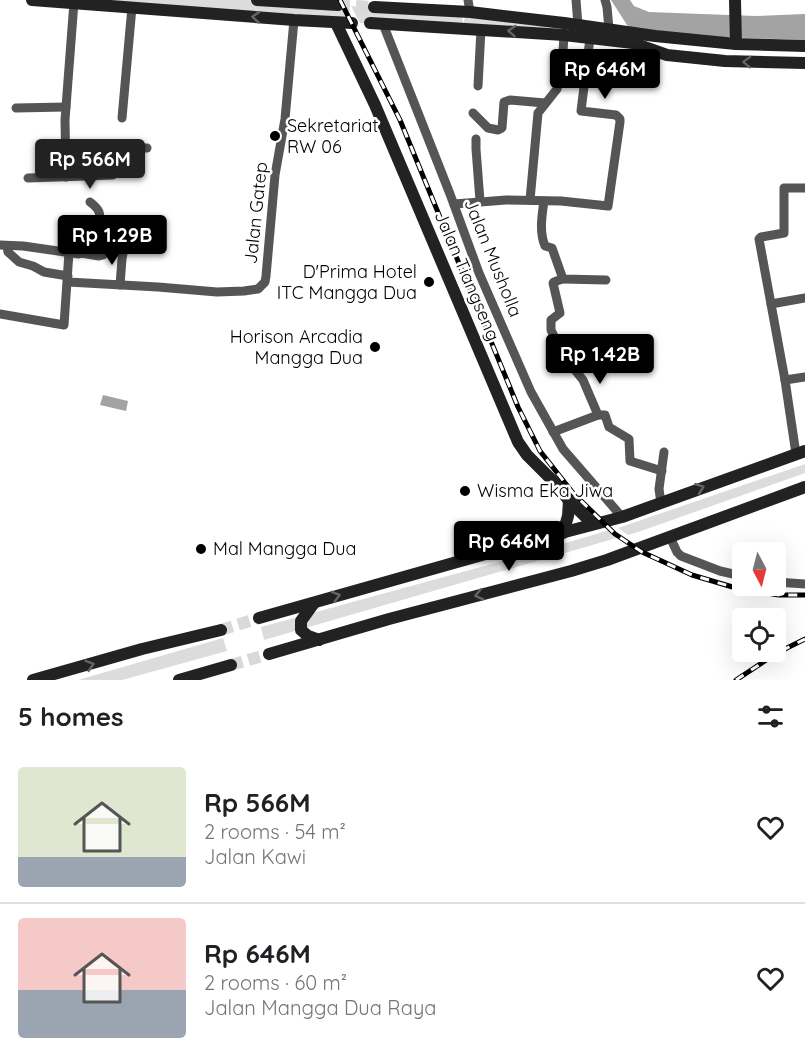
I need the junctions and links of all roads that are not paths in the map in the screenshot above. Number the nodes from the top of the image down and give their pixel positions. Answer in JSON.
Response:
{"nodes":[{"id":1,"x":32,"y":0,"type":"edge"},
{"id":2,"x":257,"y":0,"type":"edge"},
{"id":3,"x":576,"y":0,"type":"edge"},
{"id":4,"x":605,"y":0,"type":"edge"},
{"id":5,"x":74,"y":2,"type":"junction"},
{"id":6,"x":332,"y":3,"type":"edge"},
{"id":7,"x":734,"y":5,"type":"edge"},
{"id":8,"x":469,"y":6,"type":"edge"},
{"id":9,"x":132,"y":7,"type":"junction"},
{"id":10,"x":374,"y":7,"type":"tunnel mouth"},
{"id":11,"x":294,"y":20,"type":"junction"},
{"id":12,"x":336,"y":23,"type":"junction"},
{"id":13,"x":352,"y":23,"type":"dead end"},
{"id":14,"x":377,"y":24,"type":"joint"},
{"id":15,"x":578,"y":25,"type":"junction"},
{"id":16,"x":481,"y":29,"type":"junction"},
{"id":17,"x":609,"y":29,"type":"junction"},
{"id":18,"x":564,"y":35,"type":"junction"},
{"id":19,"x":590,"y":38,"type":"junction"},
{"id":20,"x":736,"y":42,"type":"junction"},
{"id":21,"x":805,"y":46,"type":"edge"},
{"id":22,"x":805,"y":63,"type":"edge"},
{"id":23,"x":478,"y":86,"type":"dead end"},
{"id":24,"x":545,"y":103,"type":"junction"},
{"id":25,"x":66,"y":107,"type":"junction"},
{"id":26,"x":16,"y":108,"type":"dead end"},
{"id":27,"x":473,"y":113,"type":"dead end"},
{"id":28,"x":122,"y":118,"type":"dead end"},
{"id":29,"x":477,"y":140,"type":"dead end"},
{"id":30,"x":65,"y":148,"type":"junction"},
{"id":31,"x":147,"y":148,"type":"dead end"},
{"id":32,"x":113,"y":175,"type":"dead end"},
{"id":33,"x":66,"y":177,"type":"junction"},
{"id":34,"x":28,"y":178,"type":"dead end"},
{"id":35,"x":805,"y":188,"type":"edge"},
{"id":36,"x":530,"y":200,"type":"junction"},
{"id":37,"x":480,"y":201,"type":"junction"},
{"id":38,"x":544,"y":201,"type":"junction"},
{"id":39,"x":90,"y":202,"type":"dead end"},
{"id":40,"x":454,"y":204,"type":"junction"},
{"id":41,"x":83,"y":233,"type":"dead end"},
{"id":42,"x":107,"y":233,"type":"junction"},
{"id":43,"x":4,"y":245,"type":"edge"},
{"id":44,"x":69,"y":252,"type":"junction"},
{"id":45,"x":81,"y":253,"type":"junction"},
{"id":46,"x":68,"y":279,"type":"junction"},
{"id":47,"x":562,"y":279,"type":"junction"},
{"id":48,"x":606,"y":280,"type":"dead end"},
{"id":49,"x":120,"y":285,"type":"junction"},
{"id":50,"x":805,"y":298,"type":"edge"},
{"id":51,"x":771,"y":304,"type":"junction"},
{"id":52,"x":0,"y":314,"type":"edge"},
{"id":53,"x":805,"y":378,"type":"edge"},
{"id":54,"x":785,"y":380,"type":"junction"},
{"id":55,"x":598,"y":415,"type":"junction"},
{"id":56,"x":553,"y":432,"type":"junction"},
{"id":57,"x":664,"y":452,"type":"dead end"},
{"id":58,"x":801,"y":452,"type":"edge"},
{"id":59,"x":662,"y":471,"type":"junction"},
{"id":60,"x":805,"y":487,"type":"edge"},
{"id":61,"x":569,"y":501,"type":"junction"},
{"id":62,"x":661,"y":503,"type":"junction"},
{"id":63,"x":622,"y":517,"type":"junction"},
{"id":64,"x":593,"y":525,"type":"junction"},
{"id":65,"x":563,"y":533,"type":"junction"},
{"id":66,"x":670,"y":537,"type":"junction"},
{"id":67,"x":732,"y":574,"type":"edge"},
{"id":68,"x":786,"y":583,"type":"edge"},
{"id":69,"x":805,"y":584,"type":"edge"},
{"id":70,"x":314,"y":603,"type":"junction"},
{"id":71,"x":259,"y":618,"type":"tunnel mouth"},
{"id":72,"x":221,"y":630,"type":"tunnel mouth"},
{"id":73,"x":319,"y":640,"type":"junction"},
{"id":74,"x":269,"y":654,"type":"tunnel mouth"},
{"id":75,"x":231,"y":665,"type":"tunnel mouth"},
{"id":76,"x":33,"y":680,"type":"edge"},
{"id":77,"x":179,"y":680,"type":"edge"}],
"edges":[{"from":1,"to":5,"type":"main road"},
{"from":2,"to":6,"type":"main road"},
{"from":3,"to":15,"type":"street"},
{"from":4,"to":17,"type":"street"},
{"from":5,"to":9,"type":"main road"},
{"from":5,"to":25,"type":"street"},
{"from":7,"to":20,"type":"main road"},
{"from":8,"to":10,"type":"main road"},
{"from":8,"to":15,"type":"main road"},
{"from":11,"to":9,"type":"main road","one_way":true},
{"from":9,"to":28,"type":"street"},
{"from":11,"to":12,"type":"main road"},
{"from":11,"to":49,"type":"street","name":"Jalan Gatep"},
{"from":12,"to":13,"type":"main road"},
{"from":12,"to":61,"type":"main road","name":"Jalan Tiangseng"},
{"from":14,"to":16,"type":"main road"},
{"from":14,"to":40,"type":"street","name":"Jalan Musholla"},
{"from":15,"to":17,"type":"main road"},
{"from":18,"to":16,"type":"main road","one_way":true},
{"from":16,"to":23,"type":"street"},
{"from":17,"to":20,"type":"main road"},
{"from":18,"to":19,"type":"main road"},
{"from":18,"to":24,"type":"street"},
{"from":22,"to":19,"type":"main road","one_way":true},
{"from":19,"to":38,"type":"street"},
{"from":20,"to":21,"type":"main road"},
{"from":24,"to":27,"type":"street"},
{"from":24,"to":36,"type":"street"},
{"from":25,"to":26,"type":"street"},
{"from":25,"to":30,"type":"street"},
{"from":29,"to":37,"type":"street"},
{"from":30,"to":31,"type":"street"},
{"from":30,"to":33,"type":"street"},
{"from":32,"to":33,"type":"street"},
{"from":33,"to":34,"type":"street"},
{"from":35,"to":51,"type":"street"},
{"from":36,"to":37,"type":"street"},
{"from":36,"to":38,"type":"street"},
{"from":37,"to":40,"type":"street"},
{"from":38,"to":47,"type":"street"},
{"from":39,"to":42,"type":"street"},
{"from":40,"to":56,"type":"street","name":"Jalan Musholla"},
{"from":41,"to":45,"type":"street"},
{"from":42,"to":45,"type":"street"},
{"from":42,"to":49,"type":"street"},
{"from":43,"to":44,"type":"street"},
{"from":43,"to":46,"type":"street","name":"Jalan Gatep"},
{"from":44,"to":45,"type":"street"},
{"from":44,"to":46,"type":"street"},
{"from":46,"to":49,"type":"street","name":"Jalan Gatep"},
{"from":46,"to":52,"type":"street"},
{"from":47,"to":48,"type":"street"},
{"from":47,"to":55,"type":"street"},
{"from":50,"to":51,"type":"street"},
{"from":51,"to":54,"type":"street"},
{"from":53,"to":54,"type":"street"},
{"from":54,"to":58,"type":"street"},
{"from":55,"to":56,"type":"street"},
{"from":55,"to":59,"type":"street"},
{"from":56,"to":63,"type":"street","name":"Jalan Musholla"},
{"from":57,"to":59,"type":"street"},
{"from":62,"to":58,"type":"main road","one_way":true},
{"from":59,"to":62,"type":"street"},
{"from":60,"to":66,"type":"main road"},
{"from":61,"to":64,"type":"main road","name":"Jalan Tiangseng"},
{"from":61,"to":65,"type":"main road"},
{"from":62,"to":63,"type":"main road"},
{"from":63,"to":64,"type":"main road"},
{"from":64,"to":65,"type":"main road"},
{"from":70,"to":65,"type":"main road","one_way":true},
{"from":66,"to":67,"type":"street"},
{"from":66,"to":73,"type":"main road","one_way":true},
{"from":68,"to":69,"type":"street"},
{"from":70,"to":71,"type":"main road"},
{"from":70,"to":73,"type":"main road"},
{"from":76,"to":72,"type":"main road","one_way":true},
{"from":73,"to":74,"type":"main road"},
{"from":75,"to":77,"type":"main road"}]}
